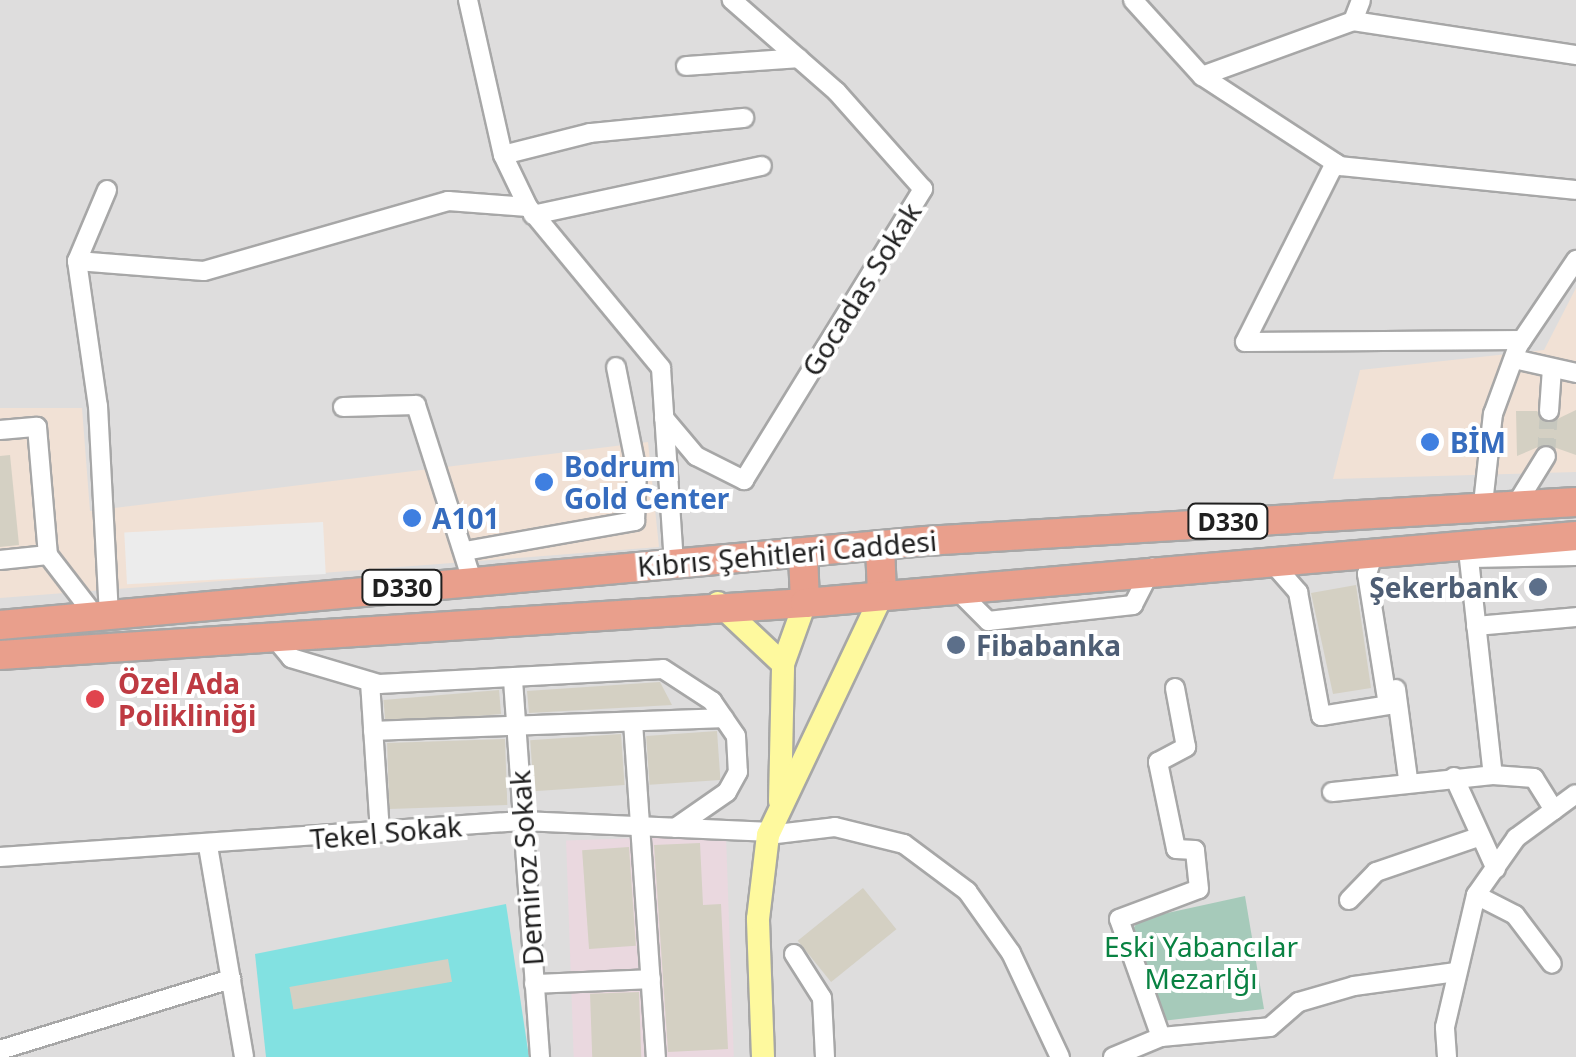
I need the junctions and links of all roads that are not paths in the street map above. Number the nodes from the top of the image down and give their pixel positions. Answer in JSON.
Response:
{"nodes":[{"id":1,"x":468,"y":0,"type":"edge"},
{"id":2,"x":732,"y":0,"type":"edge"},
{"id":3,"x":1132,"y":0,"type":"edge"},
{"id":4,"x":1361,"y":0,"type":"edge"},
{"id":5,"x":1352,"y":21,"type":"junction"},
{"id":6,"x":1576,"y":55,"type":"edge"},
{"id":7,"x":799,"y":58,"type":"junction"},
{"id":8,"x":686,"y":66,"type":"dead end"},
{"id":9,"x":1202,"y":76,"type":"junction"},
{"id":10,"x":744,"y":118,"type":"dead end"},
{"id":11,"x":503,"y":155,"type":"junction"},
{"id":12,"x":1336,"y":163,"type":"junction"},
{"id":13,"x":762,"y":166,"type":"dead end"},
{"id":14,"x":1575,"y":184,"type":"edge"},
{"id":15,"x":107,"y":190,"type":"dead end"},
{"id":16,"x":531,"y":211,"type":"junction"},
{"id":17,"x":1576,"y":260,"type":"edge"},
{"id":18,"x":77,"y":261,"type":"junction"},
{"id":19,"x":1522,"y":340,"type":"junction"},
{"id":20,"x":1514,"y":359,"type":"junction"},
{"id":21,"x":616,"y":367,"type":"dead end"},
{"id":22,"x":1552,"y":368,"type":"junction"},
{"id":23,"x":1576,"y":373,"type":"edge"},
{"id":24,"x":344,"y":407,"type":"dead end"},
{"id":25,"x":1548,"y":411,"type":"tunnel mouth"},
{"id":26,"x":664,"y":418,"type":"junction"},
{"id":27,"x":0,"y":430,"type":"edge"},
{"id":28,"x":1546,"y":456,"type":"tunnel mouth"},
{"id":29,"x":1576,"y":502,"type":"edge"},
{"id":30,"x":1517,"y":503,"type":"junction"},
{"id":31,"x":1484,"y":504,"type":"junction"},
{"id":32,"x":1576,"y":536,"type":"edge"},
{"id":33,"x":880,"y":545,"type":"junction"},
{"id":34,"x":1469,"y":549,"type":"junction"},
{"id":35,"x":1374,"y":550,"type":"junction"},
{"id":36,"x":465,"y":551,"type":"junction"},
{"id":37,"x":804,"y":553,"type":"junction"},
{"id":38,"x":48,"y":555,"type":"junction"},
{"id":39,"x":1267,"y":556,"type":"junction"},
{"id":40,"x":1576,"y":556,"type":"edge"},
{"id":41,"x":0,"y":560,"type":"edge"},
{"id":42,"x":674,"y":562,"type":"junction"},
{"id":43,"x":472,"y":581,"type":"junction"},
{"id":44,"x":882,"y":595,"type":"junction"},
{"id":45,"x":804,"y":603,"type":"junction"},
{"id":46,"x":718,"y":604,"type":"junction"},
{"id":47,"x":102,"y":616,"type":"junction"},
{"id":48,"x":1576,"y":617,"type":"edge"},
{"id":49,"x":0,"y":625,"type":"edge"},
{"id":50,"x":1476,"y":626,"type":"junction"},
{"id":51,"x":272,"y":635,"type":"junction"},
{"id":52,"x":0,"y":655,"type":"edge"},
{"id":53,"x":783,"y":664,"type":"junction"},
{"id":54,"x":513,"y":680,"type":"junction"},
{"id":55,"x":370,"y":682,"type":"junction"},
{"id":56,"x":1175,"y":688,"type":"dead end"},
{"id":57,"x":724,"y":718,"type":"junction"},
{"id":58,"x":633,"y":722,"type":"junction"},
{"id":59,"x":516,"y":730,"type":"junction"},
{"id":60,"x":373,"y":731,"type":"junction"},
{"id":61,"x":1493,"y":775,"type":"junction"},
{"id":62,"x":1454,"y":777,"type":"junction"},
{"id":63,"x":1408,"y":779,"type":"junction"},
{"id":64,"x":1332,"y":792,"type":"dead end"},
{"id":65,"x":1576,"y":794,"type":"edge"},
{"id":66,"x":1554,"y":810,"type":"junction"},
{"id":67,"x":522,"y":821,"type":"junction"},
{"id":68,"x":641,"y":826,"type":"junction"},
{"id":69,"x":773,"y":827,"type":"junction"},
{"id":70,"x":675,"y":828,"type":"junction"},
{"id":71,"x":380,"y":833,"type":"junction"},
{"id":72,"x":1478,"y":836,"type":"junction"},
{"id":73,"x":208,"y":846,"type":"junction"},
{"id":74,"x":0,"y":857,"type":"edge"},
{"id":75,"x":1496,"y":869,"type":"junction"},
{"id":76,"x":1476,"y":894,"type":"junction"},
{"id":77,"x":1349,"y":900,"type":"dead end"},
{"id":78,"x":794,"y":954,"type":"dead end"},
{"id":79,"x":1552,"y":964,"type":"dead end"},
{"id":80,"x":1456,"y":972,"type":"junction"},
{"id":81,"x":651,"y":978,"type":"junction"},
{"id":82,"x":230,"y":979,"type":"junction"},
{"id":83,"x":534,"y":984,"type":"junction"},
{"id":84,"x":1161,"y":1037,"type":"junction"},
{"id":85,"x":0,"y":1050,"type":"edge"},
{"id":86,"x":244,"y":1057,"type":"edge"},
{"id":87,"x":540,"y":1057,"type":"edge"},
{"id":88,"x":656,"y":1057,"type":"edge"},
{"id":89,"x":763,"y":1057,"type":"edge"},
{"id":90,"x":825,"y":1057,"type":"edge"},
{"id":91,"x":1060,"y":1057,"type":"edge"},
{"id":92,"x":1114,"y":1057,"type":"edge"},
{"id":93,"x":1448,"y":1057,"type":"edge"}],
"edges":[{"from":1,"to":11,"type":"street"},
{"from":2,"to":7,"type":"street","name":"Gocadas Sokak"},
{"from":3,"to":9,"type":"street"},
{"from":4,"to":5,"type":"street"},
{"from":5,"to":6,"type":"street"},
{"from":5,"to":9,"type":"street"},
{"from":7,"to":8,"type":"street"},
{"from":7,"to":26,"type":"street","name":"Gocadas Sokak"},
{"from":9,"to":12,"type":"street"},
{"from":10,"to":11,"type":"street"},
{"from":11,"to":16,"type":"street"},
{"from":12,"to":14,"type":"street"},
{"from":12,"to":19,"type":"street"},
{"from":13,"to":16,"type":"street"},
{"from":15,"to":18,"type":"street"},
{"from":16,"to":18,"type":"street"},
{"from":16,"to":26,"type":"street"},
{"from":17,"to":19,"type":"street"},
{"from":18,"to":47,"type":"street"},
{"from":19,"to":20,"type":"street"},
{"from":20,"to":22,"type":"street"},
{"from":20,"to":31,"type":"street"},
{"from":21,"to":36,"type":"street"},
{"from":22,"to":23,"type":"street"},
{"from":22,"to":25,"type":"street"},
{"from":24,"to":36,"type":"street"},
{"from":26,"to":42,"type":"street"},
{"from":27,"to":38,"type":"street"},
{"from":28,"to":30,"type":"street"},
{"from":29,"to":30,"type":"highway","name":"Kıbrıs Şehitleri Caddesi","number":"D330"},
{"from":30,"to":31,"type":"highway","name":"Kıbrıs Şehitleri Caddesi","number":"D330"},
{"from":31,"to":33,"type":"highway","name":"Kıbrıs Şehitleri Caddesi","number":"D330"},
{"from":32,"to":34,"type":"highway","name":"Kıbrıs Şehitleri Caddesi","number":"D330"},
{"from":33,"to":37,"type":"highway","name":"Kıbrıs Şehitleri Caddesi","number":"D330"},
{"from":33,"to":44,"type":"highway"},
{"from":34,"to":35,"type":"highway","name":"Kıbrıs Şehitleri Caddesi","number":"D330"},
{"from":34,"to":40,"type":"street"},
{"from":34,"to":50,"type":"street"},
{"from":35,"to":39,"type":"highway","name":"Kıbrıs Şehitleri Caddesi","number":"D330"},
{"from":35,"to":39,"type":"street"},
{"from":35,"to":63,"type":"street"},
{"from":36,"to":43,"type":"street"},
{"from":37,"to":42,"type":"highway","name":"Kıbrıs Şehitleri Caddesi","number":"D330"},
{"from":37,"to":45,"type":"highway"},
{"from":38,"to":41,"type":"street"},
{"from":38,"to":47,"type":"street"},
{"from":39,"to":44,"type":"highway","name":"Kıbrıs Şehitleri Caddesi","number":"D330"},
{"from":42,"to":43,"type":"highway","name":"Kıbrıs Şehitleri Caddesi","number":"D330"},
{"from":43,"to":47,"type":"highway","name":"Kıbrıs Şehitleri Caddesi","number":"D330"},
{"from":44,"to":45,"type":"highway","name":"Kıbrıs Şehitleri Caddesi","number":"D330"},
{"from":44,"to":69,"type":"main road"},
{"from":45,"to":46,"type":"highway","name":"Kıbrıs Şehitleri Caddesi","number":"D330"},
{"from":45,"to":53,"type":"main road"},
{"from":46,"to":51,"type":"highway","name":"Kıbrıs Şehitleri Caddesi","number":"D330"},
{"from":46,"to":53,"type":"main road"},
{"from":47,"to":49,"type":"highway","name":"Kıbrıs Şehitleri Caddesi","number":"D330"},
{"from":48,"to":50,"type":"street"},
{"from":50,"to":61,"type":"street"},
{"from":51,"to":52,"type":"highway","name":"Kıbrıs Şehitleri Caddesi","number":"D330"},
{"from":51,"to":55,"type":"street"},
{"from":53,"to":69,"type":"main road"},
{"from":54,"to":55,"type":"street"},
{"from":54,"to":57,"type":"street"},
{"from":54,"to":59,"type":"street","name":"Demiroz Sokak"},
{"from":55,"to":60,"type":"street"},
{"from":56,"to":84,"type":"street"},
{"from":57,"to":58,"type":"street"},
{"from":57,"to":70,"type":"street"},
{"from":58,"to":59,"type":"street"},
{"from":58,"to":68,"type":"street"},
{"from":59,"to":60,"type":"street"},
{"from":59,"to":67,"type":"street","name":"Demiroz Sokak"},
{"from":60,"to":71,"type":"street"},
{"from":61,"to":62,"type":"street"},
{"from":61,"to":66,"type":"street"},
{"from":62,"to":63,"type":"street"},
{"from":62,"to":72,"type":"street"},
{"from":63,"to":64,"type":"street"},
{"from":65,"to":66,"type":"street"},
{"from":66,"to":75,"type":"street"},
{"from":67,"to":68,"type":"street","name":"Tekel Sokak"},
{"from":67,"to":71,"type":"street","name":"Tekel Sokak"},
{"from":67,"to":83,"type":"street","name":"Demiroz Sokak"},
{"from":68,"to":70,"type":"street","name":"Tekel Sokak"},
{"from":68,"to":81,"type":"street"},
{"from":69,"to":70,"type":"street","name":"Tekel Sokak"},
{"from":69,"to":89,"type":"main road"},
{"from":69,"to":91,"type":"street","name":"Tekel Sokak"},
{"from":71,"to":73,"type":"street","name":"Tekel Sokak"},
{"from":72,"to":75,"type":"street"},
{"from":72,"to":77,"type":"street"},
{"from":73,"to":74,"type":"street","name":"Tekel Sokak"},
{"from":73,"to":82,"type":"street"},
{"from":75,"to":76,"type":"street"},
{"from":76,"to":79,"type":"street"},
{"from":76,"to":80,"type":"street"},
{"from":78,"to":90,"type":"street"},
{"from":80,"to":84,"type":"street"},
{"from":80,"to":93,"type":"street"},
{"from":81,"to":83,"type":"street"},
{"from":81,"to":88,"type":"street"},
{"from":82,"to":85,"type":"street"},
{"from":82,"to":86,"type":"street"},
{"from":83,"to":87,"type":"street","name":"Demiroz Sokak"},
{"from":84,"to":92,"type":"street"}]}
